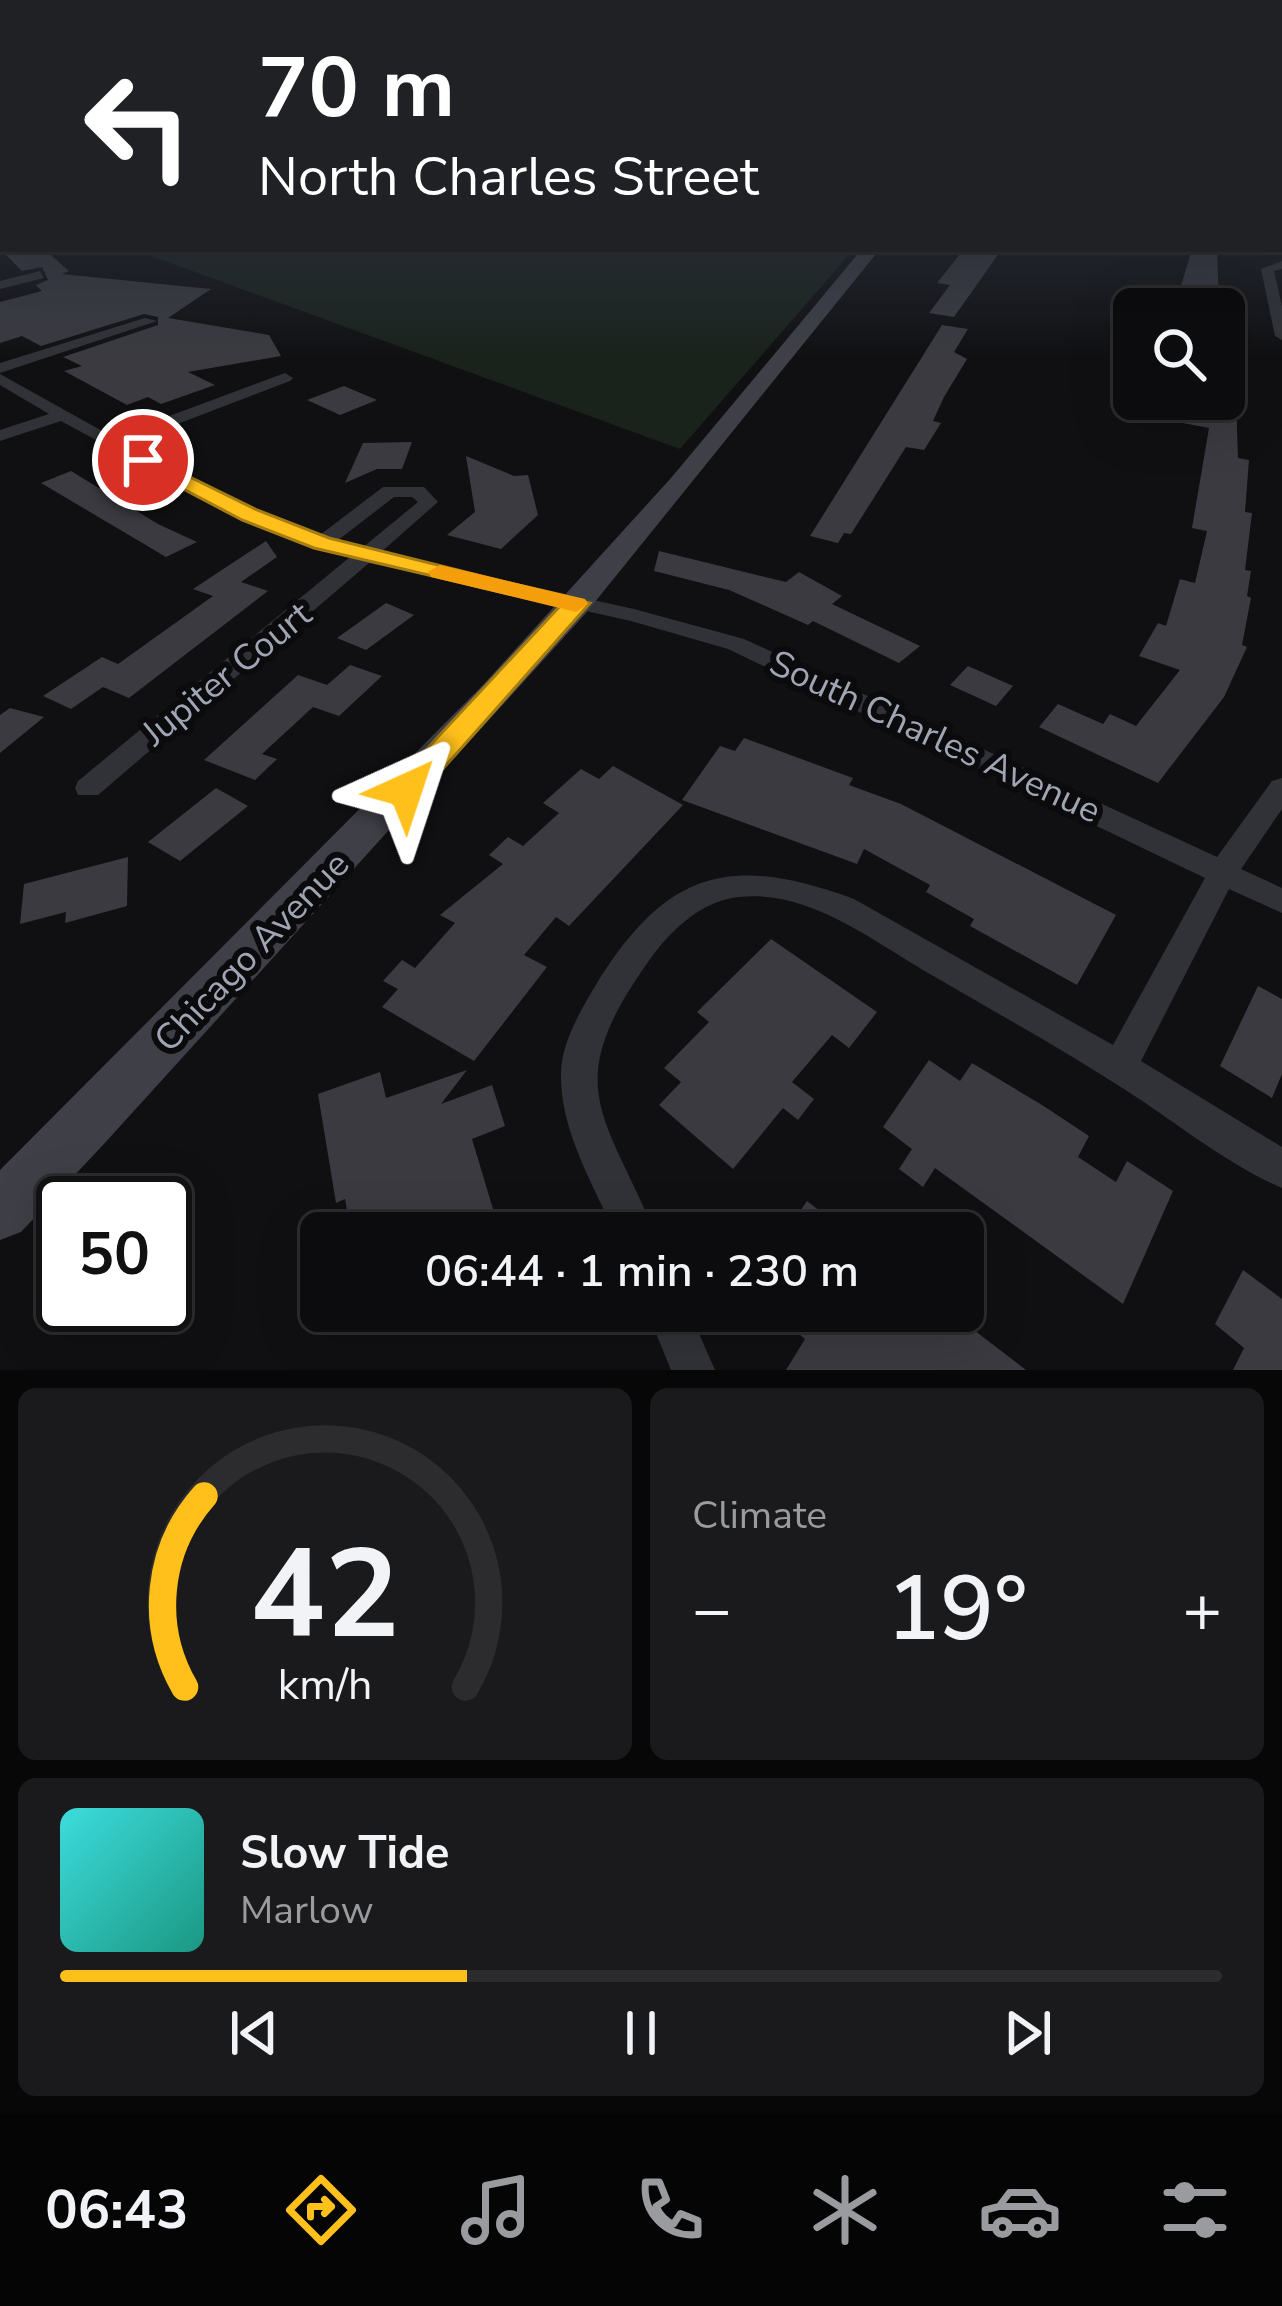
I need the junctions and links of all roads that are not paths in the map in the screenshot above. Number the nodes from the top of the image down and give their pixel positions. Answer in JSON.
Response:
{"nodes":[{"id":1,"x":869,"y":252,"type":"edge"},
{"id":2,"x":1282,"y":265,"type":"edge"},
{"id":3,"x":40,"y":275,"type":"dead end"},
{"id":4,"x":0,"y":285,"type":"edge"},
{"id":5,"x":150,"y":321,"type":"dead end"},
{"id":6,"x":1282,"y":336,"type":"edge"},
{"id":7,"x":0,"y":368,"type":"edge"},
{"id":8,"x":285,"y":378,"type":"dead end"},
{"id":9,"x":0,"y":379,"type":"edge"},
{"id":10,"x":64,"y":416,"type":"junction"},
{"id":11,"x":0,"y":436,"type":"edge"},
{"id":12,"x":112,"y":443,"type":"junction"},
{"id":13,"x":322,"y":543,"type":"junction"},
{"id":14,"x":369,"y":556,"type":"junction"},
{"id":15,"x":577,"y":603,"type":"junction"},
{"id":16,"x":88,"y":788,"type":"dead end"},
{"id":17,"x":1282,"y":788,"type":"edge"},
{"id":18,"x":1222,"y":873,"type":"junction"},
{"id":19,"x":1282,"y":901,"type":"edge"},
{"id":20,"x":1120,"y":1067,"type":"junction"},
{"id":21,"x":1282,"y":1169,"type":"edge"},
{"id":22,"x":0,"y":1211,"type":"edge"},
{"id":23,"x":626,"y":1212,"type":"edge"},
{"id":24,"x":677,"y":1332,"type":"edge"},
{"id":25,"x":693,"y":1370,"type":"edge"}],
"edges":[{"from":1,"to":15,"type":"main road","name":"Chicago Avenue"},
{"from":2,"to":6,"type":"street"},
{"from":3,"to":4,"type":"street"},
{"from":5,"to":7,"type":"street"},
{"from":8,"to":12,"type":"street"},
{"from":9,"to":10,"type":"street","name":"South Charles Avenue"},
{"from":10,"to":11,"type":"street"},
{"from":10,"to":12,"type":"street","name":"South Charles Avenue"},
{"from":12,"to":13,"type":"street","name":"South Charles Avenue"},
{"from":13,"to":14,"type":"street","name":"South Charles Avenue"},
{"from":13,"to":14,"type":"street","name":"Jupiter Court"},
{"from":14,"to":15,"type":"street","name":"South Charles Avenue"},
{"from":14,"to":16,"type":"street","name":"Jupiter Court"},
{"from":15,"to":18,"type":"street","name":"South Charles Avenue"},
{"from":15,"to":22,"type":"main road","name":"Chicago Avenue"},
{"from":17,"to":18,"type":"street"},
{"from":18,"to":19,"type":"street","name":"South Charles Avenue"},
{"from":18,"to":20,"type":"street"},
{"from":20,"to":21,"type":"street"},
{"from":20,"to":23,"type":"street"},
{"from":24,"to":25,"type":"street"}]}
